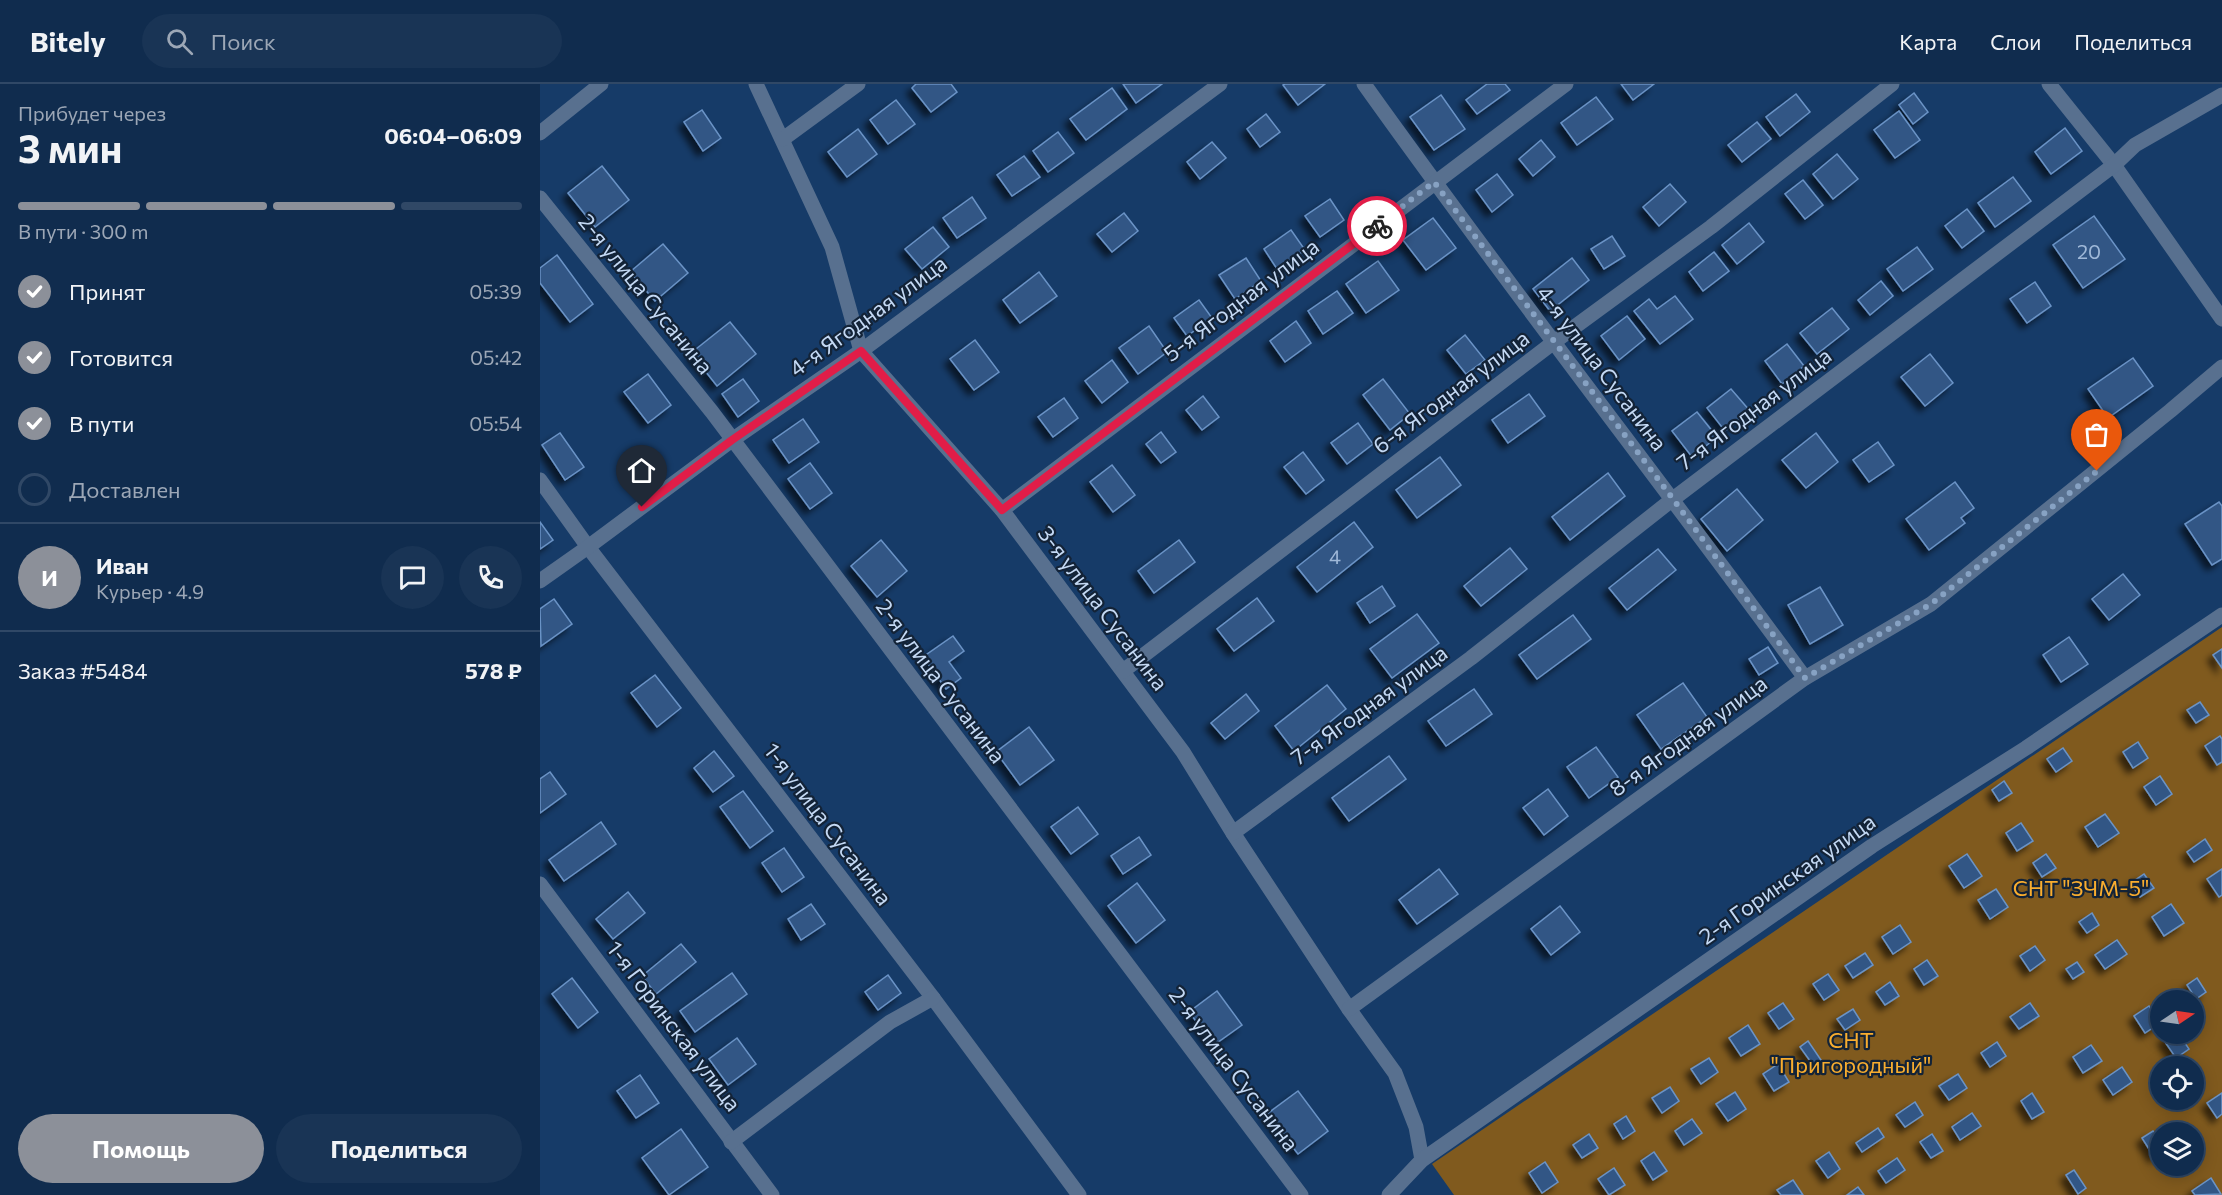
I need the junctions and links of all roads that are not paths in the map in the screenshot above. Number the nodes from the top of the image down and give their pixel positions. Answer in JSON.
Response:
{"nodes":[{"id":1,"x":601,"y":84,"type":"edge"},
{"id":2,"x":756,"y":84,"type":"edge"},
{"id":3,"x":858,"y":84,"type":"edge"},
{"id":4,"x":1220,"y":84,"type":"edge"},
{"id":5,"x":1364,"y":84,"type":"edge"},
{"id":6,"x":1566,"y":84,"type":"edge"},
{"id":7,"x":1892,"y":84,"type":"edge"},
{"id":8,"x":2049,"y":84,"type":"edge"},
{"id":9,"x":2222,"y":95,"type":"edge"},
{"id":10,"x":540,"y":133,"type":"edge"},
{"id":11,"x":783,"y":139,"type":"junction"},
{"id":12,"x":2114,"y":165,"type":"junction"},
{"id":13,"x":1434,"y":182,"type":"junction"},
{"id":14,"x":540,"y":198,"type":"edge"},
{"id":15,"x":2222,"y":319,"type":"edge"},
{"id":16,"x":1554,"y":342,"type":"junction"},
{"id":17,"x":861,"y":351,"type":"junction"},
{"id":18,"x":2222,"y":367,"type":"edge"},
{"id":19,"x":732,"y":440,"type":"junction"},
{"id":20,"x":540,"y":480,"type":"edge"},
{"id":21,"x":1673,"y":499,"type":"junction"},
{"id":22,"x":1002,"y":510,"type":"junction"},
{"id":23,"x":588,"y":547,"type":"junction"},
{"id":24,"x":540,"y":580,"type":"edge"},
{"id":25,"x":2222,"y":615,"type":"edge"},
{"id":26,"x":1123,"y":671,"type":"junction"},
{"id":27,"x":1805,"y":678,"type":"junction"},
{"id":28,"x":1233,"y":832,"type":"junction"},
{"id":29,"x":540,"y":884,"type":"edge"},
{"id":30,"x":933,"y":998,"type":"junction"},
{"id":31,"x":1349,"y":1009,"type":"junction"},
{"id":32,"x":731,"y":1142,"type":"junction"},
{"id":33,"x":1422,"y":1160,"type":"junction"},
{"id":34,"x":772,"y":1195,"type":"edge"},
{"id":35,"x":1079,"y":1195,"type":"edge"},
{"id":36,"x":1300,"y":1195,"type":"edge"},
{"id":37,"x":1389,"y":1195,"type":"edge"}],
"edges":[{"from":1,"to":10,"type":"street"},
{"from":2,"to":11,"type":"street","name":"3-я улица Сусанина"},
{"from":3,"to":11,"type":"street"},
{"from":4,"to":17,"type":"street","name":"4-я Ягодная улица"},
{"from":5,"to":13,"type":"street","name":"4-я улица Сусанина"},
{"from":6,"to":13,"type":"street","name":"5-я Ягодная улица"},
{"from":7,"to":16,"type":"street","name":"6-я Ягодная улица"},
{"from":8,"to":12,"type":"street"},
{"from":9,"to":12,"type":"street","name":"7-я Ягодная улица"},
{"from":11,"to":17,"type":"street","name":"3-я улица Сусанина"},
{"from":12,"to":15,"type":"street"},
{"from":12,"to":21,"type":"street","name":"7-я Ягодная улица"},
{"from":13,"to":16,"type":"street","name":"4-я улица Сусанина"},
{"from":13,"to":22,"type":"street","name":"5-я Ягодная улица"},
{"from":14,"to":19,"type":"street","name":"2-я улица Сусанина"},
{"from":16,"to":21,"type":"street","name":"4-я улица Сусанина"},
{"from":16,"to":26,"type":"street","name":"6-я Ягодная улица"},
{"from":17,"to":19,"type":"street","name":"4-я Ягодная улица"},
{"from":17,"to":22,"type":"street","name":"3-я улица Сусанина"},
{"from":18,"to":27,"type":"street","name":"8-я Ягодная улица"},
{"from":19,"to":23,"type":"street","name":"4-я Ягодная улица"},
{"from":19,"to":36,"type":"street","name":"2-я улица Сусанина"},
{"from":20,"to":23,"type":"street","name":"1-я улица Сусанина"},
{"from":21,"to":27,"type":"street","name":"4-я улица Сусанина"},
{"from":21,"to":28,"type":"street","name":"7-я Ягодная улица"},
{"from":22,"to":26,"type":"street","name":"3-я улица Сусанина"},
{"from":23,"to":24,"type":"street","name":"4-я Ягодная улица"},
{"from":23,"to":30,"type":"street","name":"1-я улица Сусанина"},
{"from":25,"to":33,"type":"street","name":"2-я Горинская улица"},
{"from":26,"to":28,"type":"street","name":"3-я улица Сусанина"},
{"from":27,"to":31,"type":"street","name":"8-я Ягодная улица"},
{"from":28,"to":31,"type":"street","name":"3-я улица Сусанина"},
{"from":29,"to":32,"type":"street","name":"1-я Горинская улица"},
{"from":30,"to":32,"type":"street"},
{"from":30,"to":35,"type":"street","name":"1-я улица Сусанина"},
{"from":31,"to":33,"type":"street","name":"3-я улица Сусанина"},
{"from":32,"to":34,"type":"street","name":"1-я Горинская улица"},
{"from":33,"to":37,"type":"street","name":"2-я Горинская улица"}]}
